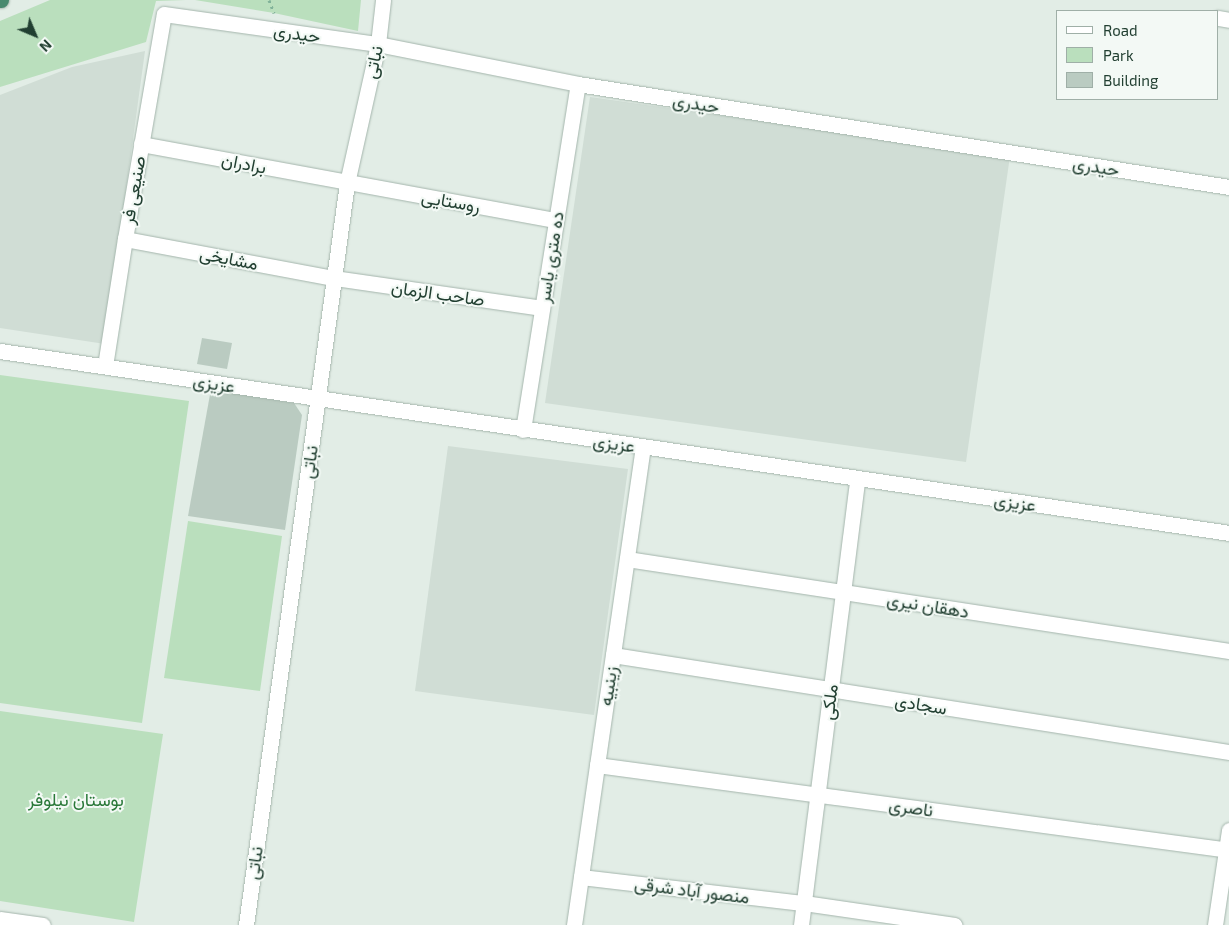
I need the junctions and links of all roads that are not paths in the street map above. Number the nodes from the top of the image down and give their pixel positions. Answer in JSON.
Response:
{"nodes":[{"id":1,"x":383,"y":0,"type":"edge"},
{"id":2,"x":164,"y":14,"type":"joint"},
{"id":3,"x":378,"y":44,"type":"junction"},
{"id":4,"x":578,"y":84,"type":"junction"},
{"id":5,"x":141,"y":144,"type":"junction"},
{"id":6,"x":347,"y":183,"type":"junction"},
{"id":7,"x":1229,"y":187,"type":"edge"},
{"id":8,"x":556,"y":220,"type":"junction"},
{"id":9,"x":125,"y":239,"type":"junction"},
{"id":10,"x":334,"y":278,"type":"junction"},
{"id":11,"x":542,"y":308,"type":"junction"},
{"id":12,"x":0,"y":351,"type":"edge"},
{"id":13,"x":105,"y":366,"type":"junction"},
{"id":14,"x":317,"y":399,"type":"junction"},
{"id":15,"x":522,"y":430,"type":"junction"},
{"id":16,"x":643,"y":447,"type":"junction"},
{"id":17,"x":857,"y":479,"type":"junction"},
{"id":18,"x":1229,"y":534,"type":"edge"},
{"id":19,"x":627,"y":559,"type":"junction"},
{"id":20,"x":843,"y":592,"type":"junction"},
{"id":21,"x":1229,"y":651,"type":"edge"},
{"id":22,"x":613,"y":655,"type":"junction"},
{"id":23,"x":831,"y":690,"type":"junction"},
{"id":24,"x":1229,"y":752,"type":"edge"},
{"id":25,"x":597,"y":765,"type":"junction"},
{"id":26,"x":818,"y":795,"type":"junction"},
{"id":27,"x":1229,"y":830,"type":"edge"},
{"id":28,"x":1228,"y":850,"type":"edge"},
{"id":29,"x":581,"y":877,"type":"junction"},
{"id":30,"x":804,"y":903,"type":"junction"},
{"id":31,"x":0,"y":919,"type":"edge"},
{"id":32,"x":43,"y":925,"type":"edge"},
{"id":33,"x":246,"y":925,"type":"edge"},
{"id":34,"x":574,"y":925,"type":"edge"},
{"id":35,"x":801,"y":925,"type":"edge"},
{"id":36,"x":954,"y":925,"type":"edge"},
{"id":37,"x":1215,"y":925,"type":"edge"}],
"edges":[{"from":1,"to":3,"type":"street","name":"نباتی"},
{"from":2,"to":3,"type":"street","name":"حیدری"},
{"from":2,"to":5,"type":"street","name":"صنیعی فر"},
{"from":3,"to":4,"type":"street","name":"حیدری"},
{"from":3,"to":6,"type":"street","name":"نباتی"},
{"from":4,"to":7,"type":"street","name":"حیدری"},
{"from":4,"to":8,"type":"street","name":"ده متری یاسر"},
{"from":5,"to":6,"type":"street","name":"برادران"},
{"from":5,"to":9,"type":"street","name":"صنیعی فر"},
{"from":6,"to":8,"type":"street","name":"روستایی"},
{"from":6,"to":10,"type":"street","name":"نباتی"},
{"from":8,"to":11,"type":"street","name":"ده متری یاسر"},
{"from":9,"to":10,"type":"street","name":"مشایخی"},
{"from":9,"to":13,"type":"street","name":"صنیعی فر"},
{"from":10,"to":11,"type":"street","name":"صاحب الزمان"},
{"from":10,"to":14,"type":"street","name":"نباتی"},
{"from":11,"to":15,"type":"street","name":"ده متری یاسر"},
{"from":12,"to":13,"type":"street","name":"عزیزی"},
{"from":13,"to":14,"type":"street","name":"عزیزی"},
{"from":14,"to":15,"type":"street","name":"عزیزی"},
{"from":14,"to":33,"type":"street","name":"نباتی"},
{"from":15,"to":16,"type":"street","name":"عزیزی"},
{"from":16,"to":17,"type":"street","name":"عزیزی"},
{"from":16,"to":19,"type":"street","name":"زینبیه"},
{"from":17,"to":18,"type":"street","name":"عزیزی"},
{"from":17,"to":20,"type":"street","name":"ملکی"},
{"from":19,"to":20,"type":"street","name":"دهقان نیری"},
{"from":19,"to":22,"type":"street","name":"زینبیه"},
{"from":20,"to":21,"type":"street","name":"دهقان نیری"},
{"from":20,"to":23,"type":"street","name":"ملکی"},
{"from":22,"to":23,"type":"street","name":"سجادی"},
{"from":22,"to":25,"type":"street","name":"زینبیه"},
{"from":23,"to":24,"type":"street","name":"سجادی"},
{"from":23,"to":26,"type":"street","name":"ملکی"},
{"from":25,"to":26,"type":"street","name":"ناصری"},
{"from":25,"to":29,"type":"street","name":"زینبیه"},
{"from":26,"to":28,"type":"street","name":"ناصری"},
{"from":26,"to":30,"type":"street","name":"ملکی"},
{"from":27,"to":28,"type":"street"},
{"from":28,"to":37,"type":"street"},
{"from":29,"to":30,"type":"street","name":"منصور آباد شرقی"},
{"from":29,"to":34,"type":"street","name":"زینبیه"},
{"from":30,"to":35,"type":"street","name":"ملکی"},
{"from":30,"to":36,"type":"street","name":"منصور آباد شرقی"},
{"from":31,"to":32,"type":"street"}]}
